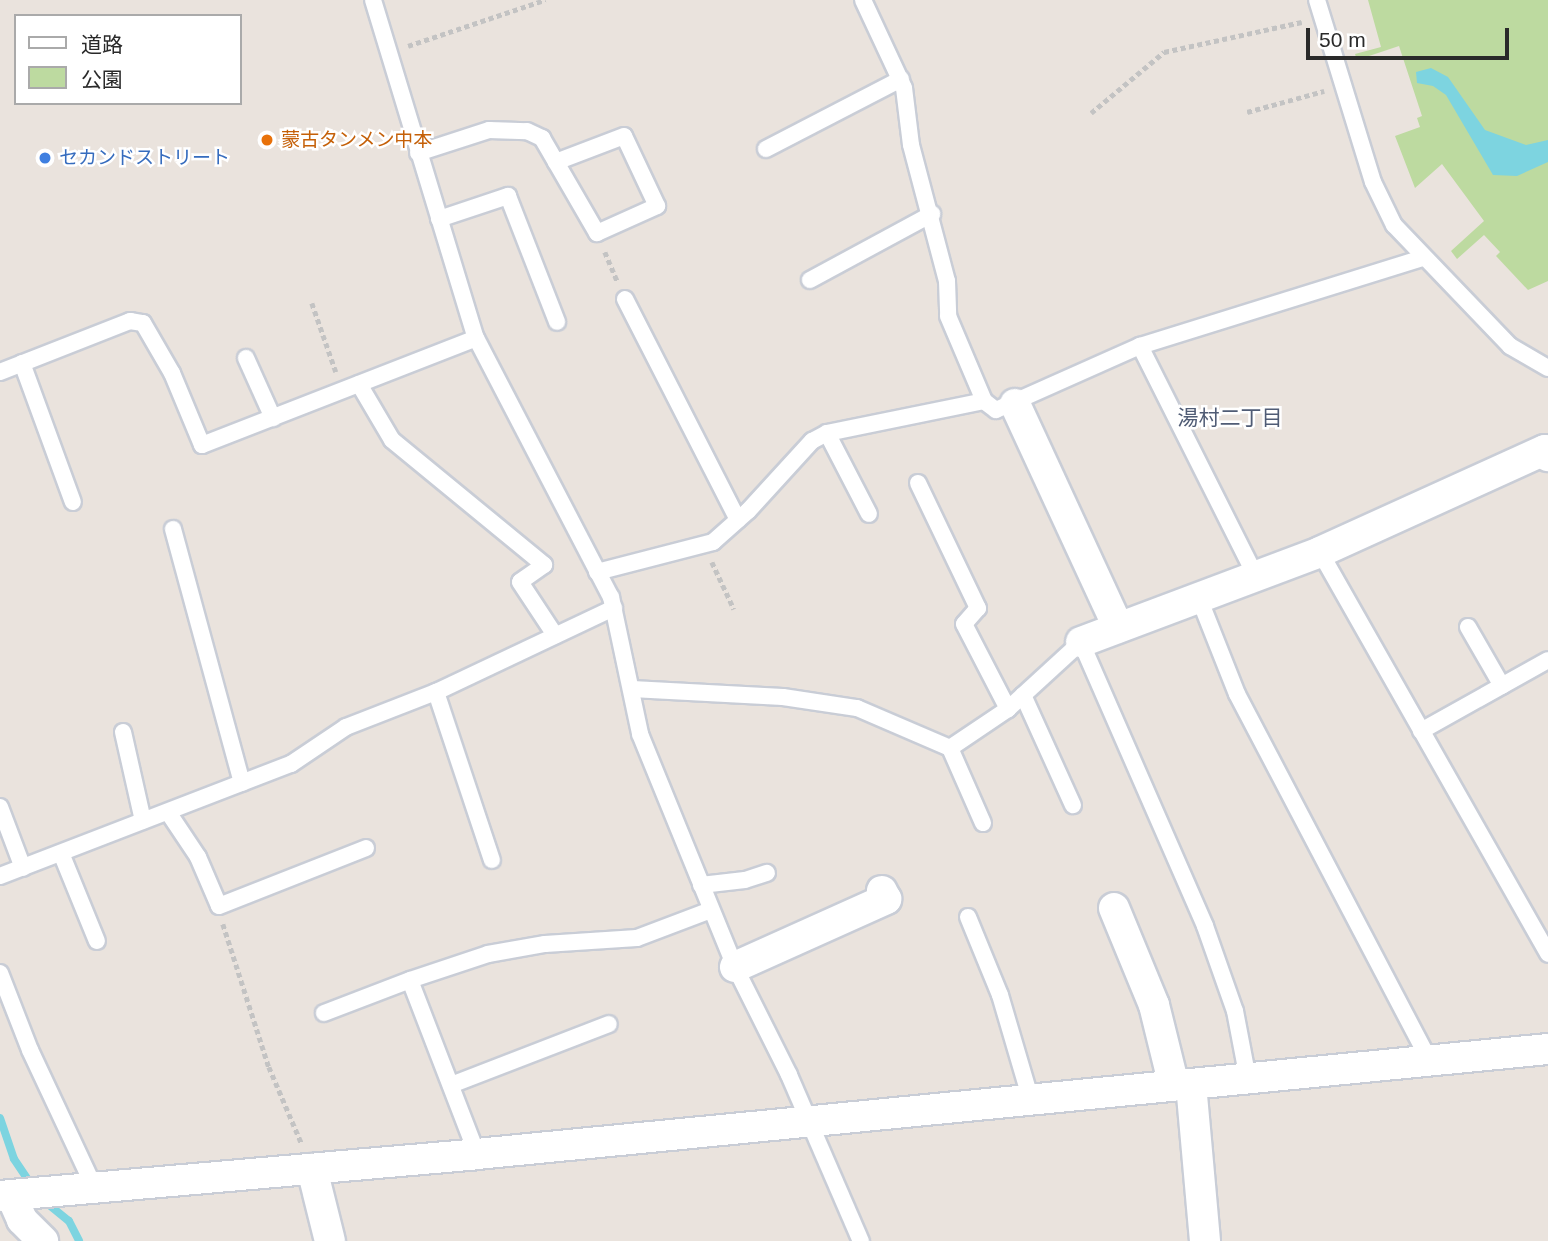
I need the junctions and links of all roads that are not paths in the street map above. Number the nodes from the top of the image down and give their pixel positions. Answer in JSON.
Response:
{"nodes":[{"id":1,"x":373,"y":0,"type":"edge"},
{"id":2,"x":863,"y":0,"type":"edge"},
{"id":3,"x":1317,"y":0,"type":"edge"},
{"id":4,"x":901,"y":79,"type":"junction"},
{"id":5,"x":766,"y":149,"type":"dead end"},
{"id":6,"x":418,"y":153,"type":"junction"},
{"id":7,"x":556,"y":162,"type":"junction"},
{"id":8,"x":932,"y":214,"type":"junction"},
{"id":9,"x":439,"y":219,"type":"junction"},
{"id":10,"x":1422,"y":258,"type":"junction"},
{"id":11,"x":810,"y":280,"type":"dead end"},
{"id":12,"x":625,"y":299,"type":"road end"},
{"id":13,"x":557,"y":322,"type":"dead end"},
{"id":14,"x":476,"y":338,"type":"junction"},
{"id":15,"x":1140,"y":346,"type":"junction"},
{"id":16,"x":246,"y":358,"type":"dead end"},
{"id":17,"x":22,"y":363,"type":"junction"},
{"id":18,"x":1548,"y":368,"type":"edge"},
{"id":19,"x":0,"y":372,"type":"edge"},
{"id":20,"x":359,"y":384,"type":"junction"},
{"id":21,"x":984,"y":401,"type":"junction"},
{"id":22,"x":1016,"y":404,"type":"junction"},
{"id":23,"x":273,"y":418,"type":"junction"},
{"id":24,"x":827,"y":433,"type":"junction"},
{"id":25,"x":1547,"y":452,"type":"edge"},
{"id":26,"x":918,"y":483,"type":"dead end"},
{"id":27,"x":74,"y":502,"type":"dead end"},
{"id":28,"x":869,"y":514,"type":"dead end"},
{"id":29,"x":738,"y":520,"type":"junction"},
{"id":30,"x":173,"y":530,"type":"dead end"},
{"id":31,"x":1320,"y":552,"type":"junction"},
{"id":32,"x":597,"y":572,"type":"junction"},
{"id":33,"x":1256,"y":577,"type":"junction"},
{"id":34,"x":1199,"y":598,"type":"junction"},
{"id":35,"x":614,"y":608,"type":"junction"},
{"id":36,"x":1118,"y":627,"type":"junction"},
{"id":37,"x":1468,"y":627,"type":"dead end"},
{"id":38,"x":555,"y":635,"type":"junction"},
{"id":39,"x":1081,"y":642,"type":"junction"},
{"id":40,"x":1548,"y":660,"type":"edge"},
{"id":41,"x":1502,"y":686,"type":"junction"},
{"id":42,"x":632,"y":689,"type":"junction"},
{"id":43,"x":436,"y":692,"type":"junction"},
{"id":44,"x":1023,"y":695,"type":"junction"},
{"id":45,"x":1008,"y":709,"type":"junction"},
{"id":46,"x":1421,"y":731,"type":"junction"},
{"id":47,"x":122,"y":732,"type":"dead end"},
{"id":48,"x":950,"y":748,"type":"junction"},
{"id":49,"x":242,"y":783,"type":"junction"},
{"id":50,"x":1073,"y":805,"type":"dead end"},
{"id":51,"x":0,"y":807,"type":"edge"},
{"id":52,"x":168,"y":812,"type":"junction"},
{"id":53,"x":143,"y":821,"type":"junction"},
{"id":54,"x":983,"y":823,"type":"dead end"},
{"id":55,"x":366,"y":848,"type":"dead end"},
{"id":56,"x":61,"y":853,"type":"junction"},
{"id":57,"x":492,"y":860,"type":"dead end"},
{"id":58,"x":23,"y":868,"type":"junction"},
{"id":59,"x":767,"y":873,"type":"dead end"},
{"id":60,"x":0,"y":876,"type":"edge"},
{"id":61,"x":701,"y":885,"type":"junction"},
{"id":62,"x":882,"y":891,"type":"dead end"},
{"id":63,"x":1114,"y":908,"type":"dead end"},
{"id":64,"x":711,"y":910,"type":"junction"},
{"id":65,"x":968,"y":916,"type":"dead end"},
{"id":66,"x":97,"y":941,"type":"dead end"},
{"id":67,"x":1548,"y":954,"type":"edge"},
{"id":68,"x":735,"y":967,"type":"junction"},
{"id":69,"x":0,"y":973,"type":"edge"},
{"id":70,"x":410,"y":980,"type":"junction"},
{"id":71,"x":324,"y":1013,"type":"dead end"},
{"id":72,"x":609,"y":1024,"type":"dead end"},
{"id":73,"x":1548,"y":1049,"type":"edge"},
{"id":74,"x":1429,"y":1059,"type":"junction"},
{"id":75,"x":1248,"y":1079,"type":"junction"},
{"id":76,"x":451,"y":1085,"type":"junction"},
{"id":77,"x":1183,"y":1085,"type":"junction"},
{"id":78,"x":1030,"y":1097,"type":"junction"},
{"id":79,"x":806,"y":1122,"type":"junction"},
{"id":80,"x":477,"y":1154,"type":"junction"},
{"id":81,"x":312,"y":1169,"type":"junction"},
{"id":82,"x":95,"y":1189,"type":"junction"},
{"id":83,"x":21,"y":1194,"type":"edge"},
{"id":84,"x":43,"y":1241,"type":"edge"},
{"id":85,"x":330,"y":1241,"type":"edge"},
{"id":86,"x":861,"y":1241,"type":"edge"},
{"id":87,"x":1205,"y":1241,"type":"edge"}],
"edges":[{"from":1,"to":6,"type":"lane"},
{"from":2,"to":4,"type":"lane"},
{"from":3,"to":10,"type":"lane"},
{"from":4,"to":5,"type":"lane"},
{"from":4,"to":8,"type":"lane"},
{"from":6,"to":7,"type":"lane"},
{"from":6,"to":9,"type":"lane"},
{"from":7,"to":7,"type":"lane"},
{"from":8,"to":11,"type":"lane"},
{"from":8,"to":21,"type":"lane"},
{"from":9,"to":13,"type":"lane"},
{"from":9,"to":14,"type":"lane"},
{"from":10,"to":15,"type":"lane"},
{"from":10,"to":18,"type":"lane"},
{"from":12,"to":29,"type":"lane"},
{"from":14,"to":20,"type":"lane"},
{"from":14,"to":32,"type":"lane"},
{"from":15,"to":22,"type":"lane"},
{"from":15,"to":33,"type":"lane"},
{"from":16,"to":23,"type":"lane"},
{"from":17,"to":19,"type":"lane"},
{"from":17,"to":23,"type":"lane"},
{"from":17,"to":27,"type":"lane"},
{"from":20,"to":23,"type":"lane"},
{"from":20,"to":38,"type":"lane"},
{"from":21,"to":22,"type":"lane"},
{"from":21,"to":24,"type":"lane"},
{"from":22,"to":36,"type":"street"},
{"from":24,"to":28,"type":"lane"},
{"from":24,"to":29,"type":"lane"},
{"from":25,"to":31,"type":"street"},
{"from":26,"to":45,"type":"lane"},
{"from":29,"to":32,"type":"lane"},
{"from":30,"to":49,"type":"lane"},
{"from":31,"to":33,"type":"street"},
{"from":31,"to":46,"type":"lane"},
{"from":32,"to":35,"type":"lane"},
{"from":33,"to":34,"type":"street"},
{"from":34,"to":36,"type":"street"},
{"from":34,"to":74,"type":"lane"},
{"from":35,"to":38,"type":"lane"},
{"from":35,"to":42,"type":"lane"},
{"from":36,"to":39,"type":"street"},
{"from":37,"to":41,"type":"lane"},
{"from":38,"to":43,"type":"lane"},
{"from":39,"to":44,"type":"lane"},
{"from":39,"to":75,"type":"lane"},
{"from":40,"to":41,"type":"lane"},
{"from":41,"to":46,"type":"lane"},
{"from":42,"to":48,"type":"lane"},
{"from":42,"to":61,"type":"lane"},
{"from":43,"to":49,"type":"lane"},
{"from":43,"to":57,"type":"lane"},
{"from":44,"to":45,"type":"lane"},
{"from":44,"to":50,"type":"lane"},
{"from":45,"to":48,"type":"lane"},
{"from":46,"to":67,"type":"lane"},
{"from":47,"to":53,"type":"lane"},
{"from":48,"to":54,"type":"lane"},
{"from":49,"to":52,"type":"lane"},
{"from":51,"to":58,"type":"lane"},
{"from":52,"to":53,"type":"lane"},
{"from":52,"to":55,"type":"lane"},
{"from":53,"to":56,"type":"lane"},
{"from":56,"to":58,"type":"lane"},
{"from":56,"to":66,"type":"lane"},
{"from":58,"to":60,"type":"lane"},
{"from":59,"to":61,"type":"lane"},
{"from":61,"to":64,"type":"lane"},
{"from":62,"to":68,"type":"street"},
{"from":63,"to":77,"type":"street"},
{"from":64,"to":68,"type":"lane"},
{"from":64,"to":70,"type":"lane"},
{"from":65,"to":78,"type":"lane"},
{"from":68,"to":79,"type":"lane"},
{"from":69,"to":82,"type":"lane"},
{"from":70,"to":71,"type":"lane"},
{"from":70,"to":76,"type":"lane"},
{"from":72,"to":76,"type":"lane"},
{"from":73,"to":74,"type":"street"},
{"from":74,"to":75,"type":"street"},
{"from":75,"to":77,"type":"street"},
{"from":76,"to":80,"type":"lane"},
{"from":77,"to":78,"type":"street"},
{"from":77,"to":87,"type":"street"},
{"from":78,"to":79,"type":"street"},
{"from":79,"to":80,"type":"street"},
{"from":79,"to":86,"type":"lane"},
{"from":80,"to":81,"type":"street"},
{"from":81,"to":82,"type":"street"},
{"from":81,"to":85,"type":"street"},
{"from":82,"to":83,"type":"street"},
{"from":83,"to":84,"type":"street"}]}
